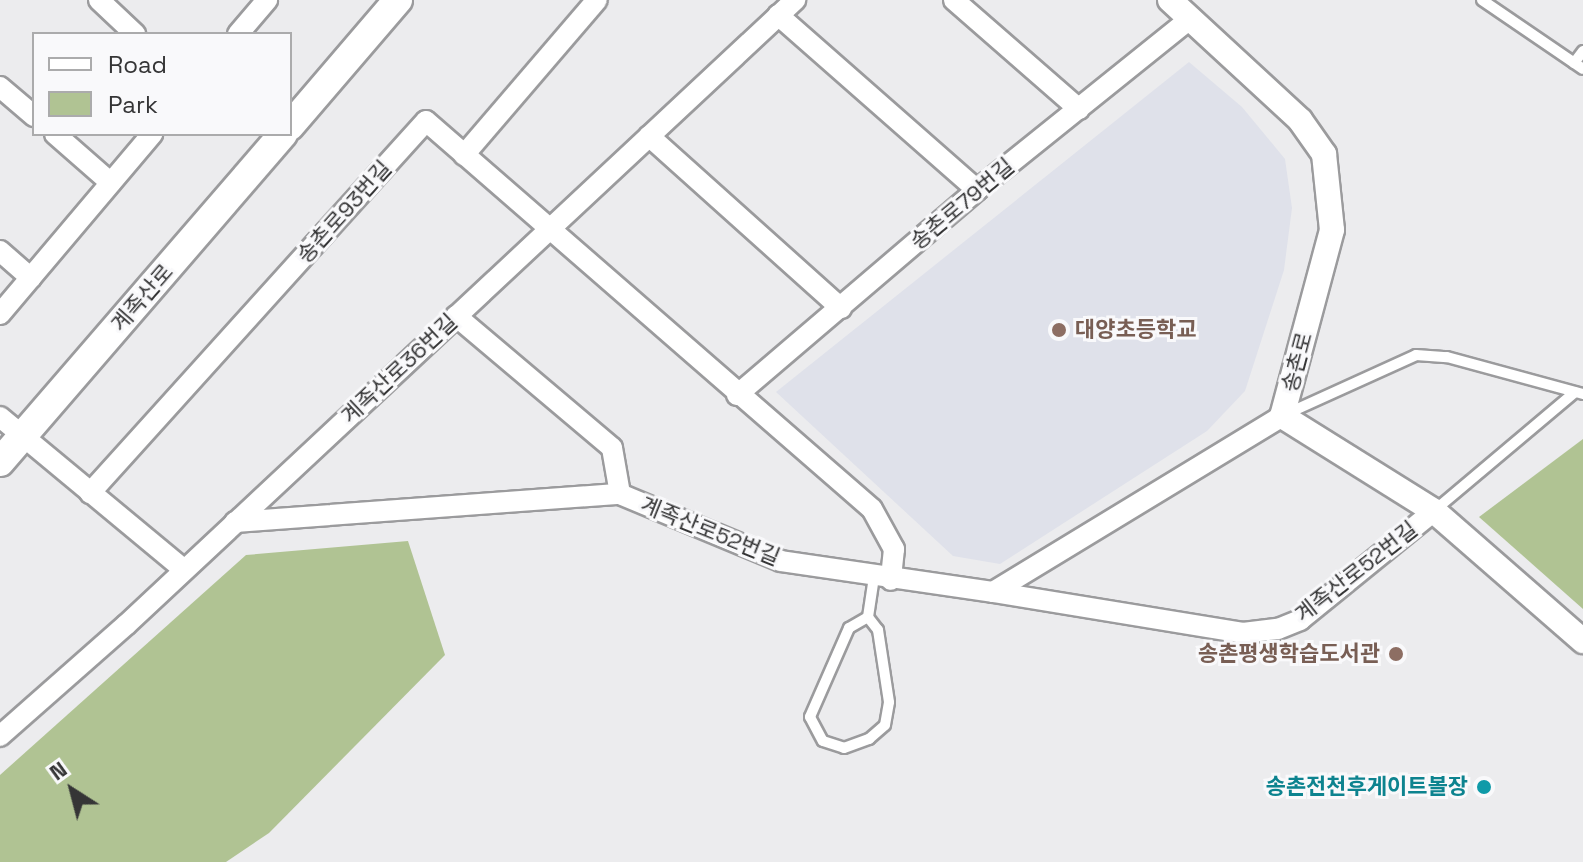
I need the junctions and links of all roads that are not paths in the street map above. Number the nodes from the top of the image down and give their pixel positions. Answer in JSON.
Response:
{"nodes":[{"id":1,"x":99,"y":0,"type":"edge"},
{"id":2,"x":267,"y":0,"type":"edge"},
{"id":3,"x":398,"y":0,"type":"edge"},
{"id":4,"x":597,"y":0,"type":"edge"},
{"id":5,"x":795,"y":0,"type":"edge"},
{"id":6,"x":954,"y":0,"type":"edge"},
{"id":7,"x":1170,"y":0,"type":"edge"},
{"id":8,"x":1482,"y":0,"type":"edge"},
{"id":9,"x":778,"y":15,"type":"junction"},
{"id":10,"x":1191,"y":18,"type":"junction"},
{"id":11,"x":133,"y":32,"type":"edge"},
{"id":12,"x":240,"y":32,"type":"edge"},
{"id":13,"x":1583,"y":51,"type":"edge"},
{"id":14,"x":1579,"y":66,"type":"edge"},
{"id":15,"x":0,"y":87,"type":"edge"},
{"id":16,"x":1079,"y":109,"type":"junction"},
{"id":17,"x":32,"y":114,"type":"edge"},
{"id":18,"x":292,"y":124,"type":"edge"},
{"id":19,"x":57,"y":136,"type":"edge"},
{"id":20,"x":150,"y":136,"type":"edge"},
{"id":21,"x":281,"y":136,"type":"edge"},
{"id":22,"x":649,"y":136,"type":"junction"},
{"id":23,"x":464,"y":155,"type":"junction"},
{"id":24,"x":111,"y":183,"type":"junction"},
{"id":25,"x":977,"y":190,"type":"junction"},
{"id":26,"x":549,"y":229,"type":"junction"},
{"id":27,"x":0,"y":251,"type":"edge"},
{"id":28,"x":31,"y":278,"type":"junction"},
{"id":29,"x":841,"y":308,"type":"junction"},
{"id":30,"x":0,"y":314,"type":"edge"},
{"id":31,"x":456,"y":316,"type":"junction"},
{"id":32,"x":1579,"y":393,"type":"edge"},
{"id":33,"x":737,"y":395,"type":"junction"},
{"id":34,"x":1282,"y":416,"type":"junction"},
{"id":35,"x":0,"y":417,"type":"edge"},
{"id":36,"x":23,"y":437,"type":"junction"},
{"id":37,"x":0,"y":462,"type":"edge"},
{"id":38,"x":90,"y":493,"type":"junction"},
{"id":39,"x":620,"y":494,"type":"junction"},
{"id":40,"x":1434,"y":511,"type":"junction"},
{"id":41,"x":235,"y":522,"type":"junction"},
{"id":42,"x":184,"y":570,"type":"junction"},
{"id":43,"x":882,"y":579,"type":"junction"},
{"id":44,"x":993,"y":592,"type":"junction"},
{"id":45,"x":868,"y":617,"type":"junction"},
{"id":46,"x":1583,"y":641,"type":"edge"},
{"id":47,"x":0,"y":736,"type":"edge"}],
"edges":[{"from":1,"to":11,"type":"street"},
{"from":2,"to":12,"type":"street"},
{"from":3,"to":18,"type":"main road"},
{"from":4,"to":23,"type":"street"},
{"from":5,"to":9,"type":"street","name":"계족산로36번길"},
{"from":6,"to":16,"type":"street"},
{"from":7,"to":10,"type":"street","name":"송촌로"},
{"from":8,"to":14,"type":"lane"},
{"from":9,"to":22,"type":"street","name":"계족산로36번길"},
{"from":9,"to":25,"type":"street"},
{"from":10,"to":16,"type":"street","name":"송촌로79번길"},
{"from":10,"to":34,"type":"street","name":"송촌로"},
{"from":13,"to":14,"type":"lane"},
{"from":15,"to":17,"type":"street"},
{"from":16,"to":25,"type":"street","name":"송촌로79번길"},
{"from":19,"to":24,"type":"street"},
{"from":20,"to":24,"type":"street"},
{"from":21,"to":36,"type":"main road","name":"계족산로"},
{"from":22,"to":26,"type":"street","name":"계족산로36번길"},
{"from":22,"to":29,"type":"street"},
{"from":23,"to":26,"type":"street"},
{"from":23,"to":38,"type":"street","name":"송촌로93번길"},
{"from":24,"to":28,"type":"street"},
{"from":25,"to":29,"type":"street","name":"송촌로79번길"},
{"from":26,"to":31,"type":"street","name":"계족산로36번길"},
{"from":26,"to":33,"type":"street"},
{"from":27,"to":28,"type":"street"},
{"from":28,"to":30,"type":"street"},
{"from":29,"to":33,"type":"street","name":"송촌로79번길"},
{"from":31,"to":39,"type":"street"},
{"from":31,"to":41,"type":"street","name":"계족산로36번길"},
{"from":32,"to":34,"type":"lane"},
{"from":32,"to":40,"type":"lane"},
{"from":33,"to":43,"type":"street"},
{"from":34,"to":40,"type":"street","name":"송촌로"},
{"from":34,"to":44,"type":"street"},
{"from":35,"to":36,"type":"street"},
{"from":36,"to":37,"type":"main road","name":"계족산로"},
{"from":36,"to":38,"type":"street"},
{"from":38,"to":42,"type":"street"},
{"from":39,"to":41,"type":"street","name":"계족산로52번길"},
{"from":39,"to":43,"type":"street","name":"계족산로52번길"},
{"from":40,"to":44,"type":"street","name":"계족산로52번길"},
{"from":40,"to":46,"type":"street","name":"송촌로"},
{"from":41,"to":42,"type":"street","name":"계족산로36번길"},
{"from":42,"to":47,"type":"street","name":"계족산로36번길"},
{"from":43,"to":44,"type":"street","name":"계족산로52번길"},
{"from":43,"to":45,"type":"lane"},
{"from":45,"to":45,"type":"lane"}]}
